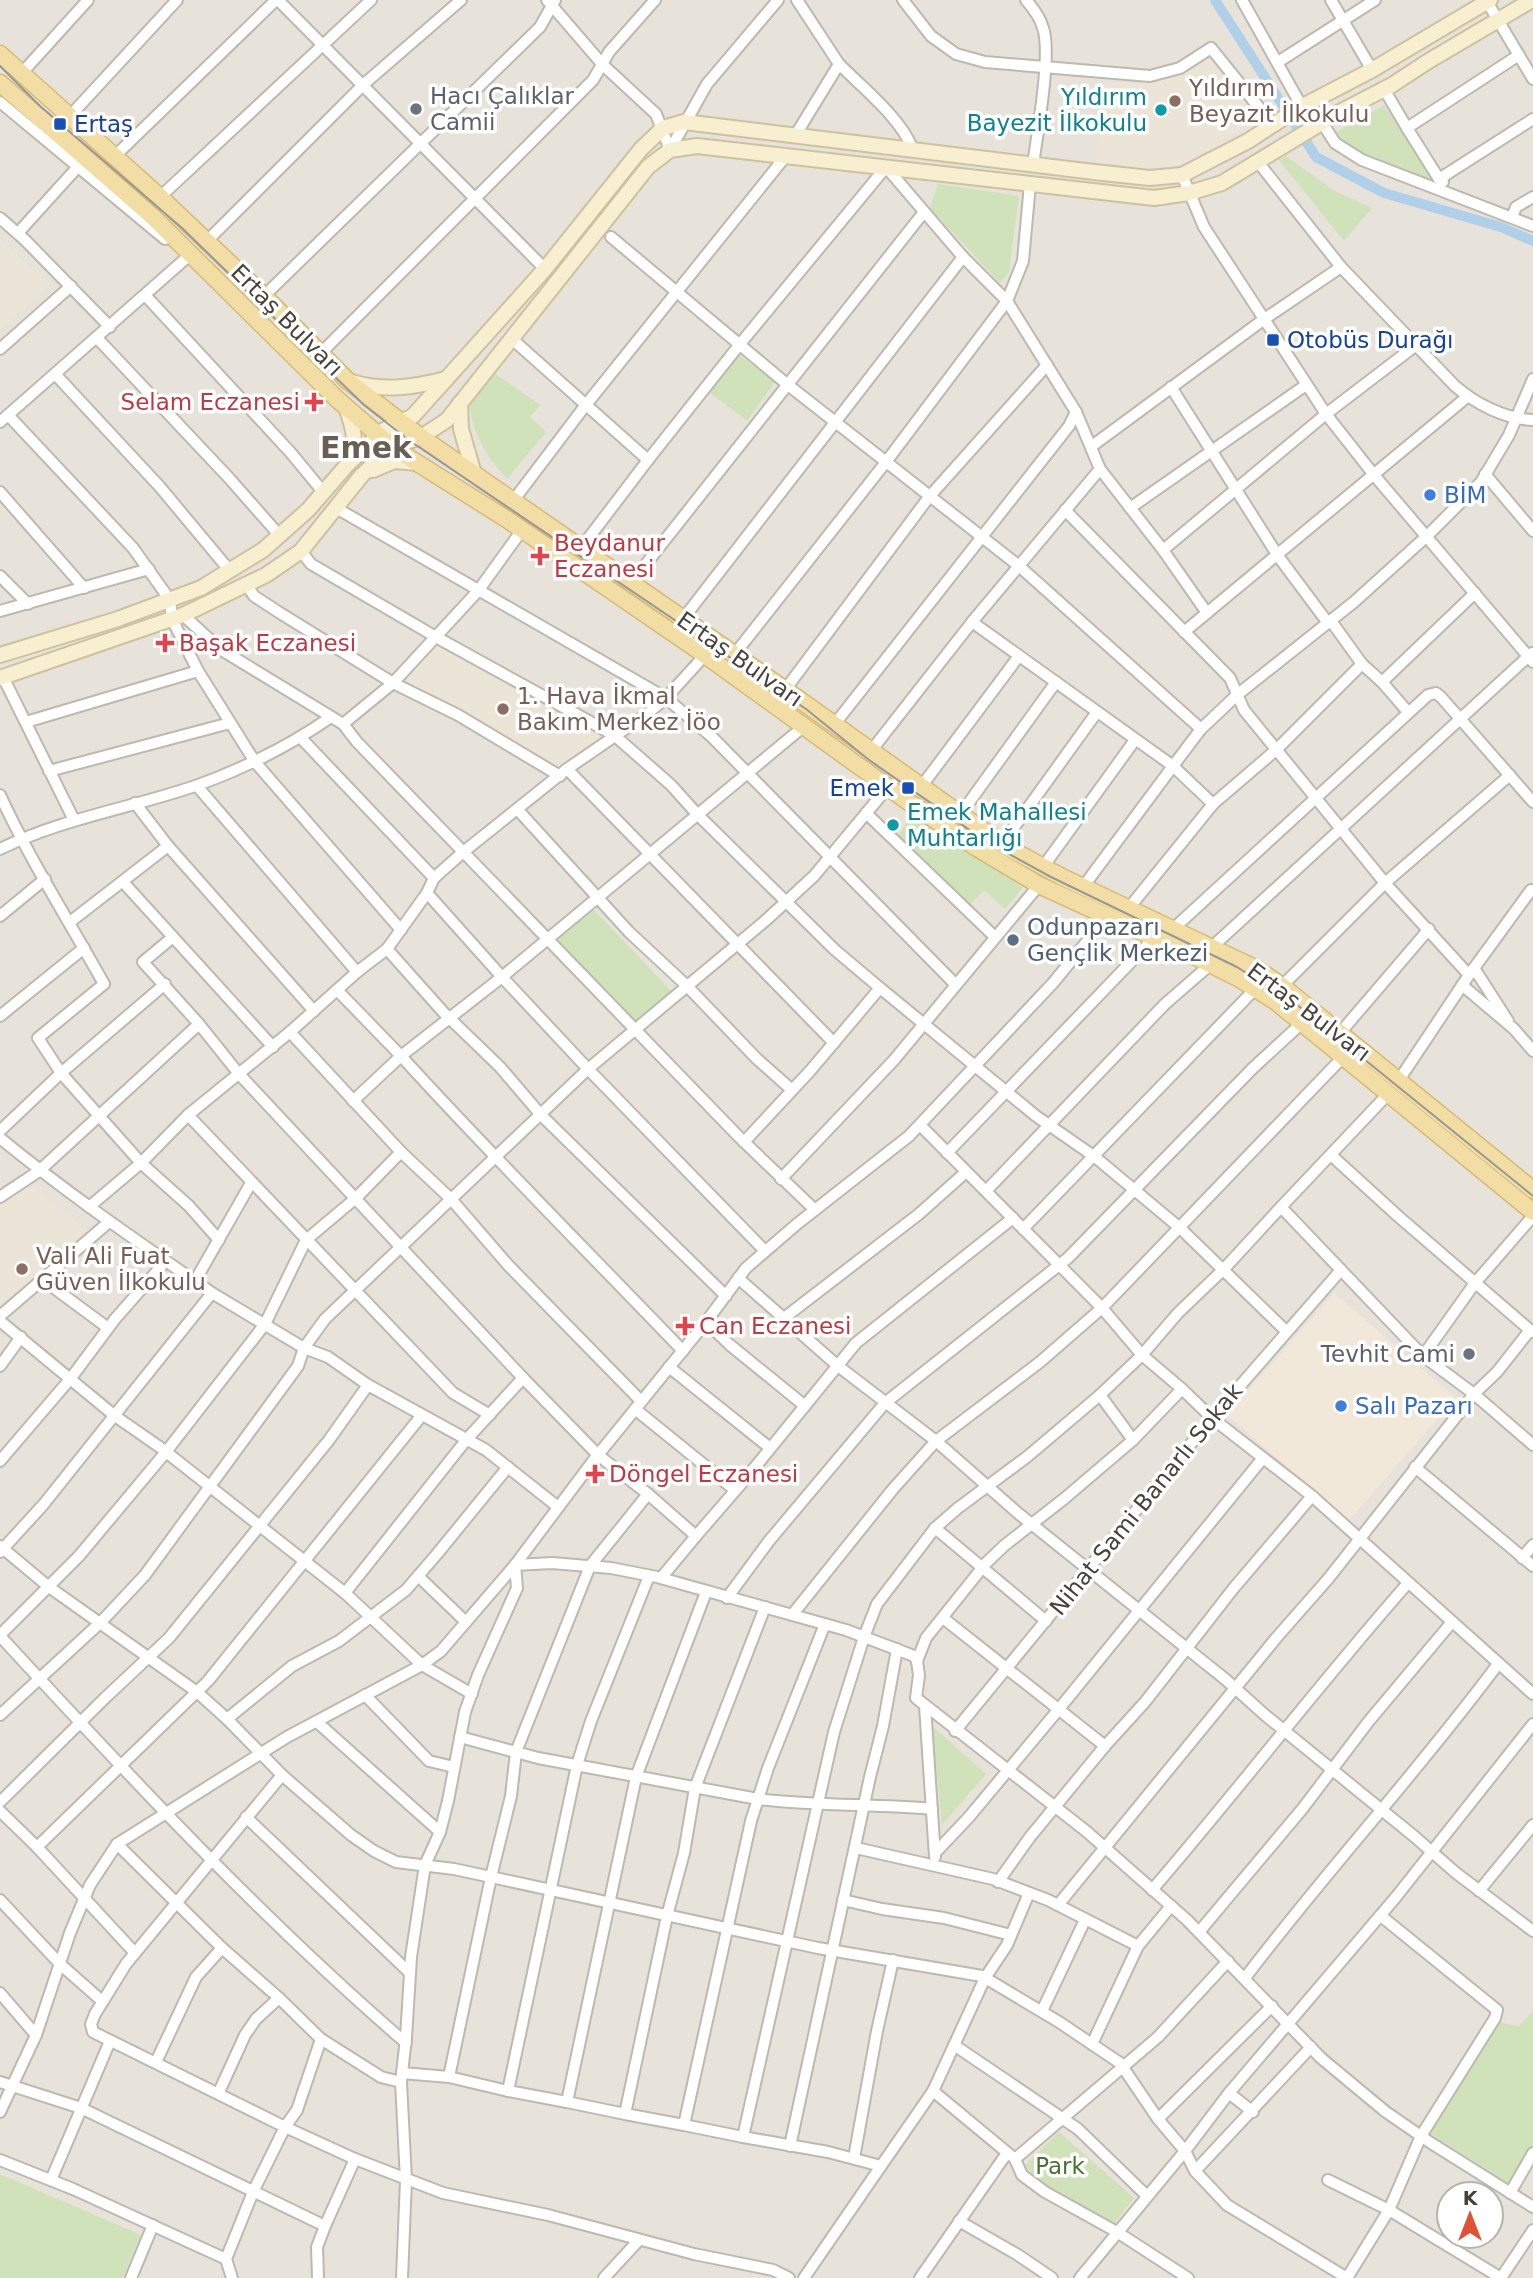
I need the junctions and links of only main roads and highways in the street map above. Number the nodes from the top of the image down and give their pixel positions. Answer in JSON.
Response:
{"nodes":[{"id":1,"x":1532,"y":0,"type":"edge"},
{"id":2,"x":1488,"y":1,"type":"edge"},
{"id":3,"x":0,"y":54,"type":"edge"},
{"id":4,"x":0,"y":83,"type":"edge"},
{"id":5,"x":447,"y":379,"type":"junction"},
{"id":6,"x":348,"y":381,"type":"junction"},
{"id":7,"x":460,"y":403,"type":"junction"},
{"id":8,"x":346,"y":405,"type":"junction"},
{"id":9,"x":401,"y":422,"type":"junction"},
{"id":10,"x":378,"y":435,"type":"junction"},
{"id":11,"x":421,"y":437,"type":"junction"},
{"id":12,"x":392,"y":447,"type":"junction"},
{"id":13,"x":419,"y":463,"type":"junction"},
{"id":14,"x":347,"y":465,"type":"junction"},
{"id":15,"x":474,"y":474,"type":"junction"},
{"id":16,"x":362,"y":475,"type":"junction"},
{"id":17,"x":0,"y":655,"type":"edge"},
{"id":18,"x":2,"y":677,"type":"edge"},
{"id":19,"x":1533,"y":1190,"type":"edge"},
{"id":20,"x":1533,"y":1214,"type":"edge"}],
"edges":[{"from":1,"to":7,"type":"main road"},
{"from":2,"to":5,"type":"main road"},
{"from":3,"to":6,"type":"main road","name":"Ertaş Bulvarı"},
{"from":4,"to":8,"type":"main road","name":"Ertaş Bulvarı"},
{"from":5,"to":6,"type":"main road"},
{"from":5,"to":9,"type":"main road"},
{"from":6,"to":9,"type":"main road","name":"Ertaş Bulvarı"},
{"from":7,"to":11,"type":"main road"},
{"from":7,"to":15,"type":"main road"},
{"from":8,"to":10,"type":"main road","name":"Ertaş Bulvarı"},
{"from":8,"to":14,"type":"main road"},
{"from":9,"to":10,"type":"main road"},
{"from":9,"to":11,"type":"main road","name":"Ertaş Bulvarı"},
{"from":10,"to":12,"type":"main road","name":"Ertaş Bulvarı"},
{"from":10,"to":14,"type":"main road"},
{"from":11,"to":12,"type":"main road"},
{"from":11,"to":15,"type":"main road","name":"Ertaş Bulvarı"},
{"from":12,"to":13,"type":"main road","name":"Ertaş Bulvarı"},
{"from":12,"to":16,"type":"main road"},
{"from":13,"to":16,"type":"main road"},
{"from":13,"to":20,"type":"main road","name":"Ertaş Bulvarı"},
{"from":14,"to":17,"type":"main road"},
{"from":15,"to":19,"type":"main road","name":"Ertaş Bulvarı"},
{"from":16,"to":18,"type":"main road"}]}
